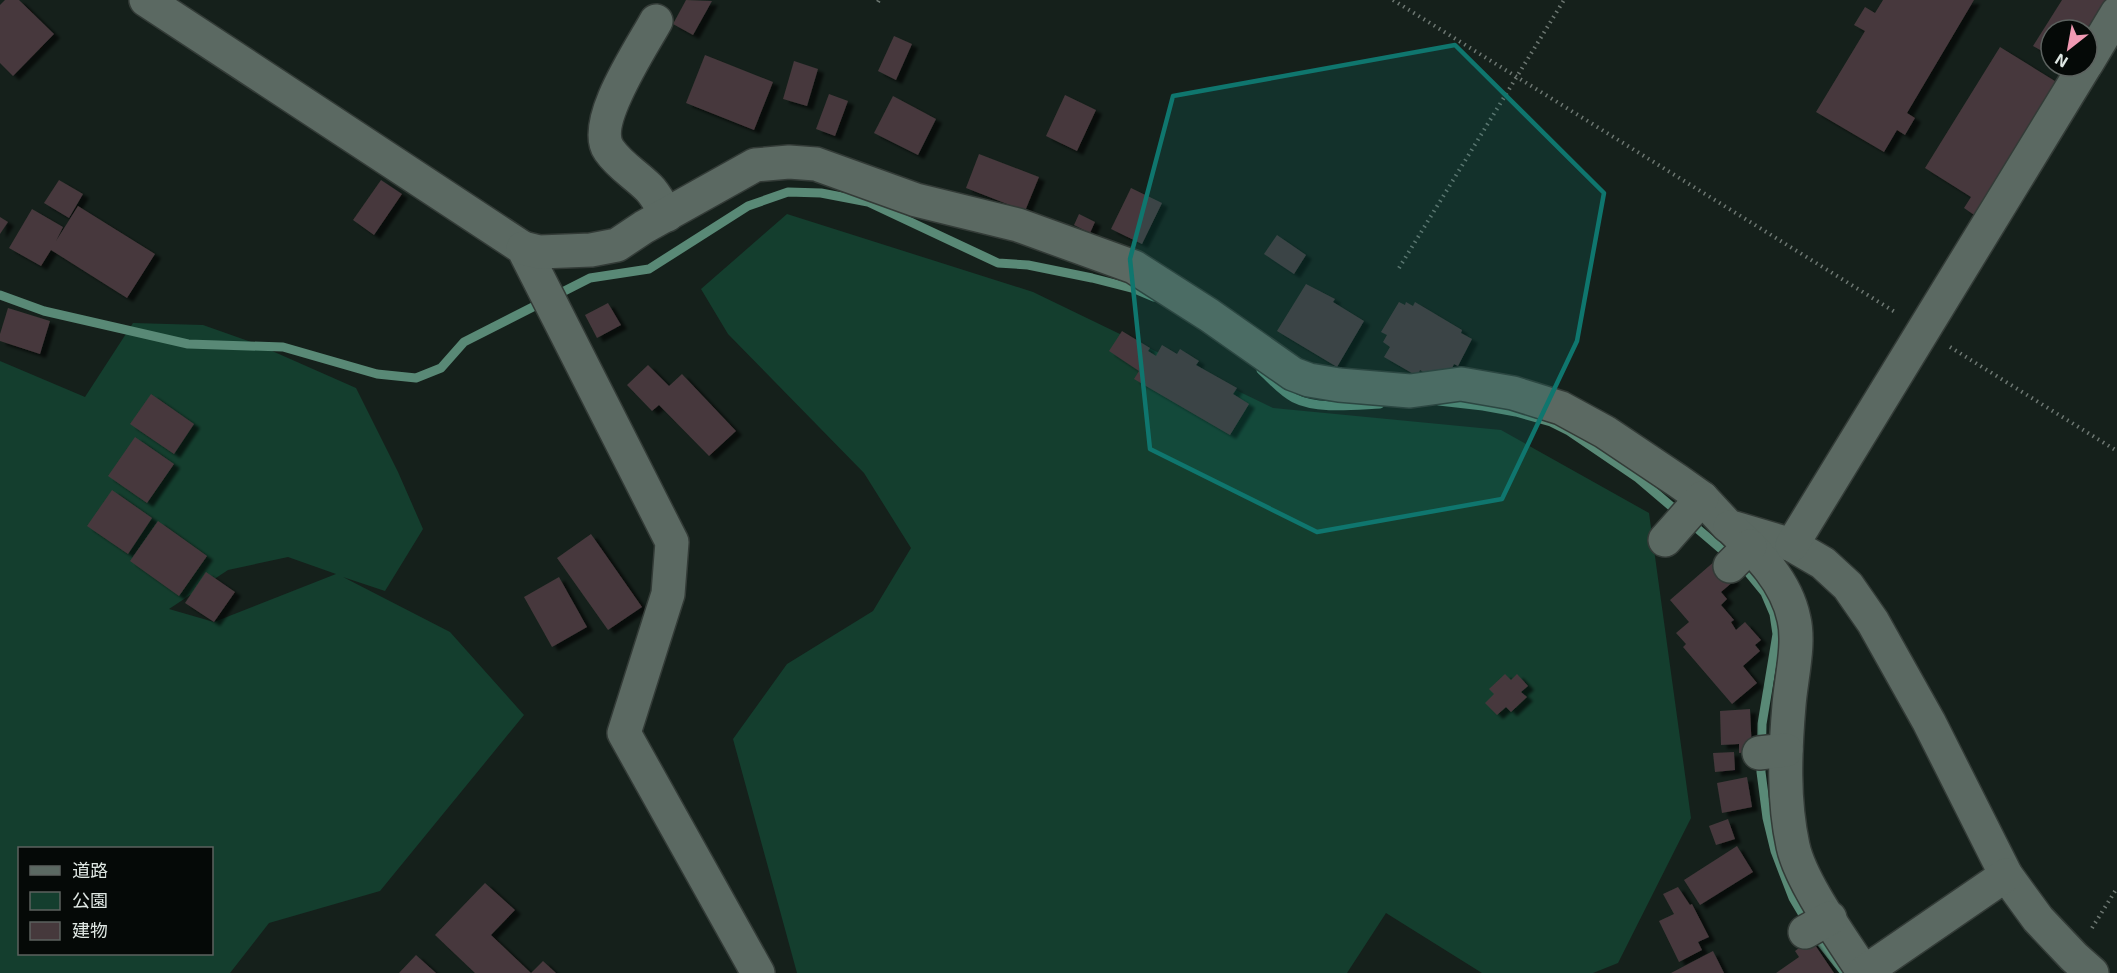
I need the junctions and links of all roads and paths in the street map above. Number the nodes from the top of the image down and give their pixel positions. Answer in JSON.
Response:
{"nodes":[{"id":1,"x":146,"y":0,"type":"edge"},
{"id":2,"x":1393,"y":0,"type":"edge"},
{"id":3,"x":1564,"y":0,"type":"edge"},
{"id":4,"x":2117,"y":13,"type":"edge"},
{"id":5,"x":656,"y":21,"type":"dead end"},
{"id":6,"x":2099,"y":43,"type":"edge"},
{"id":7,"x":1517,"y":77,"type":"junction"},
{"id":8,"x":2078,"y":78,"type":"edge"},
{"id":9,"x":667,"y":214,"type":"junction"},
{"id":10,"x":523,"y":248,"type":"junction"},
{"id":11,"x":1399,"y":268,"type":"dead end"},
{"id":12,"x":1924,"y":331,"type":"junction"},
{"id":13,"x":2117,"y":451,"type":"edge"},
{"id":14,"x":1702,"y":498,"type":"junction"},
{"id":15,"x":1665,"y":540,"type":"dead end"},
{"id":16,"x":1792,"y":545,"type":"junction"},
{"id":17,"x":1736,"y":546,"type":"junction"},
{"id":18,"x":2006,"y":875,"type":"junction"},
{"id":19,"x":2117,"y":888,"type":"edge"},
{"id":20,"x":2085,"y":968,"type":"edge"},
{"id":21,"x":758,"y":973,"type":"edge"},
{"id":22,"x":1864,"y":973,"type":"edge"}],
"edges":[{"from":1,"to":10,"type":"street"},
{"from":2,"to":7,"type":"path"},
{"from":3,"to":7,"type":"path"},
{"from":4,"to":6,"type":"street"},
{"from":5,"to":9,"type":"street"},
{"from":7,"to":11,"type":"path"},
{"from":7,"to":12,"type":"path"},
{"from":8,"to":12,"type":"street"},
{"from":9,"to":10,"type":"street"},
{"from":9,"to":14,"type":"street"},
{"from":10,"to":21,"type":"street"},
{"from":12,"to":13,"type":"path"},
{"from":12,"to":16,"type":"street"},
{"from":14,"to":15,"type":"street"},
{"from":14,"to":17,"type":"street"},
{"from":16,"to":17,"type":"street"},
{"from":16,"to":18,"type":"street"},
{"from":17,"to":22,"type":"street"},
{"from":18,"to":20,"type":"street"},
{"from":18,"to":22,"type":"street"},
{"from":19,"to":20,"type":"path"}]}
